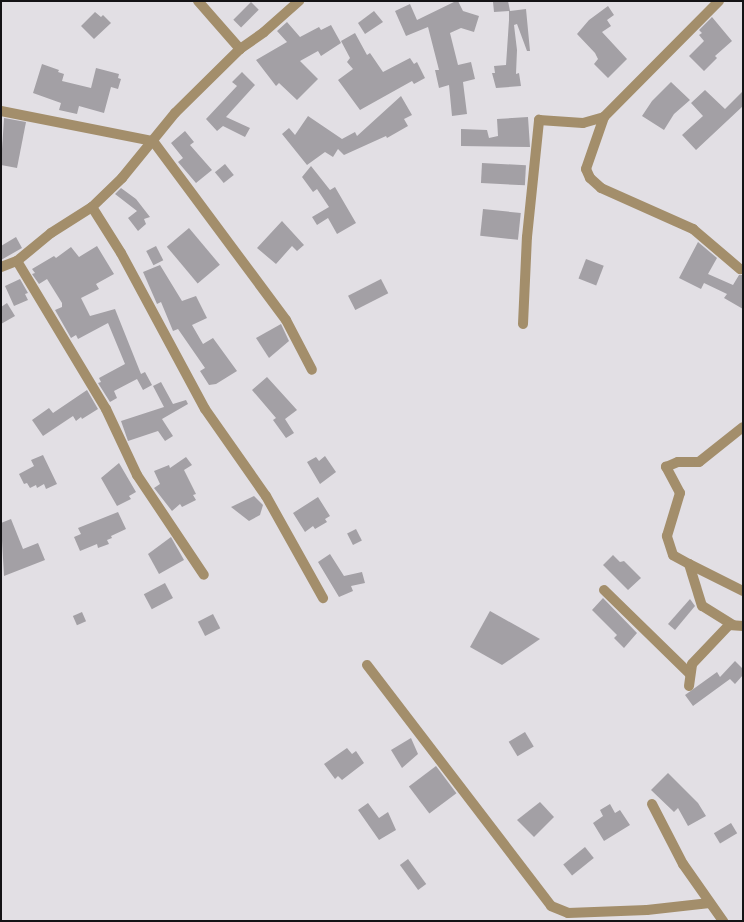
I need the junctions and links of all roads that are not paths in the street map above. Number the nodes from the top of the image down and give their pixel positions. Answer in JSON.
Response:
{"nodes":[{"id":1,"x":198,"y":1,"type":"edge"},
{"id":2,"x":299,"y":1,"type":"edge"},
{"id":3,"x":719,"y":1,"type":"edge"},
{"id":4,"x":240,"y":49,"type":"junction"},
{"id":5,"x":1,"y":111,"type":"edge"},
{"id":6,"x":604,"y":117,"type":"junction"},
{"id":7,"x":153,"y":141,"type":"junction"},
{"id":8,"x":92,"y":207,"type":"junction"},
{"id":9,"x":16,"y":260,"type":"junction"},
{"id":10,"x":1,"y":267,"type":"edge"},
{"id":11,"x":740,"y":269,"type":"dead end"},
{"id":12,"x":523,"y":324,"type":"dead end"},
{"id":13,"x":312,"y":370,"type":"dead end"},
{"id":14,"x":743,"y":427,"type":"edge"},
{"id":15,"x":689,"y":564,"type":"junction"},
{"id":16,"x":204,"y":575,"type":"dead end"},
{"id":17,"x":604,"y":590,"type":"dead end"},
{"id":18,"x":743,"y":591,"type":"edge"},
{"id":19,"x":323,"y":598,"type":"dead end"},
{"id":20,"x":738,"y":625,"type":"edge"},
{"id":21,"x":367,"y":665,"type":"dead end"},
{"id":22,"x":690,"y":674,"type":"junction"},
{"id":23,"x":689,"y":686,"type":"dead end"},
{"id":24,"x":652,"y":804,"type":"dead end"},
{"id":25,"x":710,"y":903,"type":"junction"},
{"id":26,"x":723,"y":921,"type":"edge"}],
"edges":[{"from":1,"to":4,"type":"street"},
{"from":2,"to":4,"type":"street"},
{"from":3,"to":6,"type":"street"},
{"from":4,"to":7,"type":"street"},
{"from":5,"to":7,"type":"street"},
{"from":6,"to":11,"type":"street"},
{"from":6,"to":12,"type":"street"},
{"from":7,"to":8,"type":"street"},
{"from":7,"to":13,"type":"street"},
{"from":8,"to":9,"type":"street"},
{"from":8,"to":19,"type":"street"},
{"from":9,"to":10,"type":"street"},
{"from":9,"to":16,"type":"street"},
{"from":14,"to":15,"type":"street"},
{"from":15,"to":18,"type":"street"},
{"from":15,"to":20,"type":"street"},
{"from":17,"to":22,"type":"street"},
{"from":20,"to":22,"type":"street"},
{"from":21,"to":25,"type":"street"},
{"from":22,"to":23,"type":"street"},
{"from":24,"to":25,"type":"street"},
{"from":25,"to":26,"type":"street"}]}
